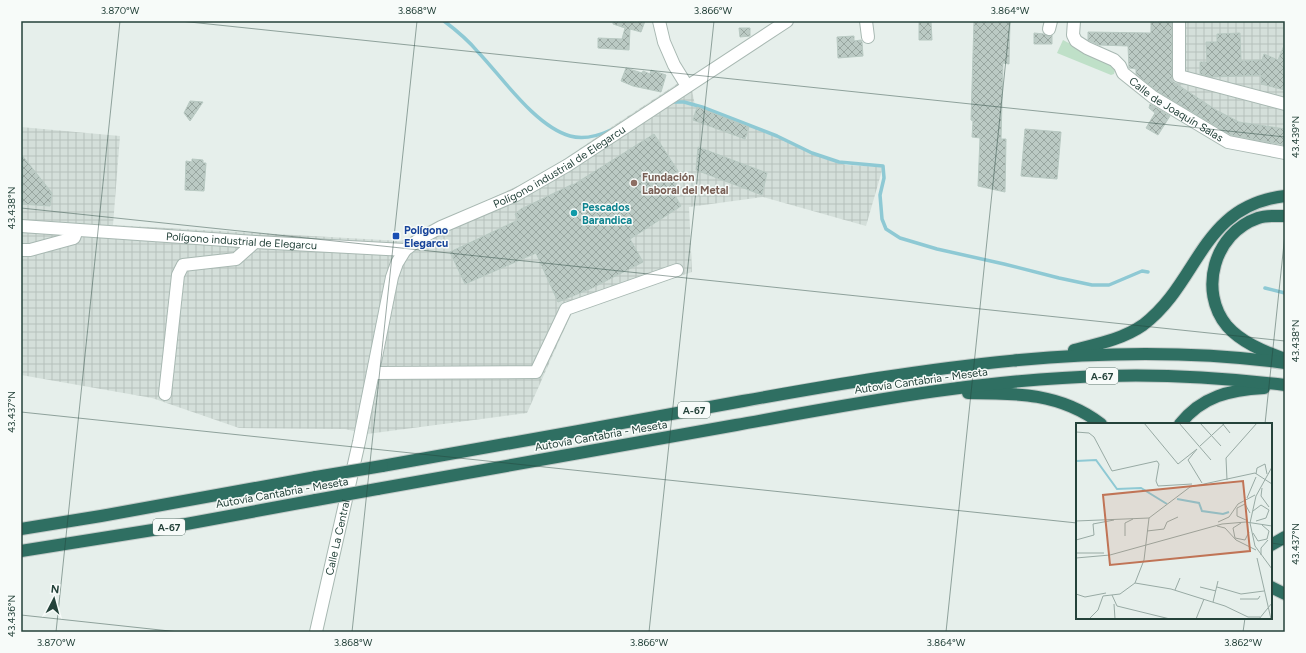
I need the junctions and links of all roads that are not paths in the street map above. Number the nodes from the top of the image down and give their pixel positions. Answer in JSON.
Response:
{"nodes":[{"id":1,"x":659,"y":21,"type":"edge"},
{"id":2,"x":787,"y":21,"type":"edge"},
{"id":3,"x":866,"y":21,"type":"edge"},
{"id":4,"x":1074,"y":21,"type":"edge"},
{"id":5,"x":1179,"y":21,"type":"edge"},
{"id":6,"x":868,"y":37,"type":"dead end"},
{"id":7,"x":687,"y":86,"type":"junction"},
{"id":8,"x":1285,"y":104,"type":"edge"},
{"id":9,"x":1285,"y":153,"type":"edge"},
{"id":10,"x":1285,"y":196,"type":"edge"},
{"id":11,"x":1285,"y":216,"type":"edge"},
{"id":12,"x":21,"y":226,"type":"edge"},
{"id":13,"x":77,"y":230,"type":"junction"},
{"id":14,"x":255,"y":242,"type":"junction"},
{"id":15,"x":21,"y":250,"type":"edge"},
{"id":16,"x":405,"y":250,"type":"junction"},
{"id":17,"x":678,"y":270,"type":"dead end"},
{"id":18,"x":1285,"y":359,"type":"edge"},
{"id":19,"x":1006,"y":360,"type":"junction"},
{"id":20,"x":1285,"y":363,"type":"edge"},
{"id":21,"x":372,"y":373,"type":"junction"},
{"id":22,"x":1285,"y":386,"type":"edge"},
{"id":23,"x":919,"y":393,"type":"junction"},
{"id":24,"x":165,"y":394,"type":"dead end"},
{"id":25,"x":1099,"y":423,"type":"edge"},
{"id":26,"x":1181,"y":423,"type":"edge"},
{"id":27,"x":359,"y":442,"type":"joint"},
{"id":28,"x":21,"y":528,"type":"edge"},
{"id":29,"x":1285,"y":537,"type":"edge"},
{"id":30,"x":1272,"y":544,"type":"edge"},
{"id":31,"x":21,"y":551,"type":"edge"},
{"id":32,"x":1272,"y":588,"type":"edge"},
{"id":33,"x":1285,"y":594,"type":"edge"},
{"id":34,"x":316,"y":632,"type":"edge"}],
"edges":[{"from":1,"to":7,"type":"street"},
{"from":2,"to":7,"type":"street"},
{"from":3,"to":6,"type":"street"},
{"from":4,"to":9,"type":"street","name":"Calle de Joaquín Salas"},
{"from":5,"to":8,"type":"street"},
{"from":7,"to":16,"type":"street","name":"Polígono industrial de Elegarcu"},
{"from":10,"to":19,"type":"highway"},
{"from":11,"to":18,"type":"highway"},
{"from":12,"to":13,"type":"street","name":"Polígono industrial de Elegarcu"},
{"from":13,"to":14,"type":"street","name":"Polígono industrial de Elegarcu"},
{"from":13,"to":15,"type":"street"},
{"from":14,"to":16,"type":"street","name":"Polígono industrial de Elegarcu"},
{"from":14,"to":24,"type":"street","name":"Polígono industrial de Elegarcu"},
{"from":16,"to":21,"type":"street","name":"Polígono industrial de Elegarcu"},
{"from":17,"to":21,"type":"street"},
{"from":19,"to":20,"type":"highway","name":"Autovía Cantabria - Meseta","number":"A-67"},
{"from":19,"to":28,"type":"highway","name":"Autovía Cantabria - Meseta","number":"A-67","bridge":true},
{"from":21,"to":27,"type":"street","name":"Polígono industrial de Elegarcu"},
{"from":22,"to":23,"type":"highway","name":"Autovía Cantabria - Meseta","number":"A-67"},
{"from":22,"to":26,"type":"highway"},
{"from":23,"to":25,"type":"highway"},
{"from":23,"to":31,"type":"highway","name":"Autovía Cantabria - Meseta","number":"A-67","bridge":true},
{"from":27,"to":34,"type":"street","name":"Calle La Central"},
{"from":29,"to":30,"type":"highway"},
{"from":32,"to":33,"type":"highway"}]}
